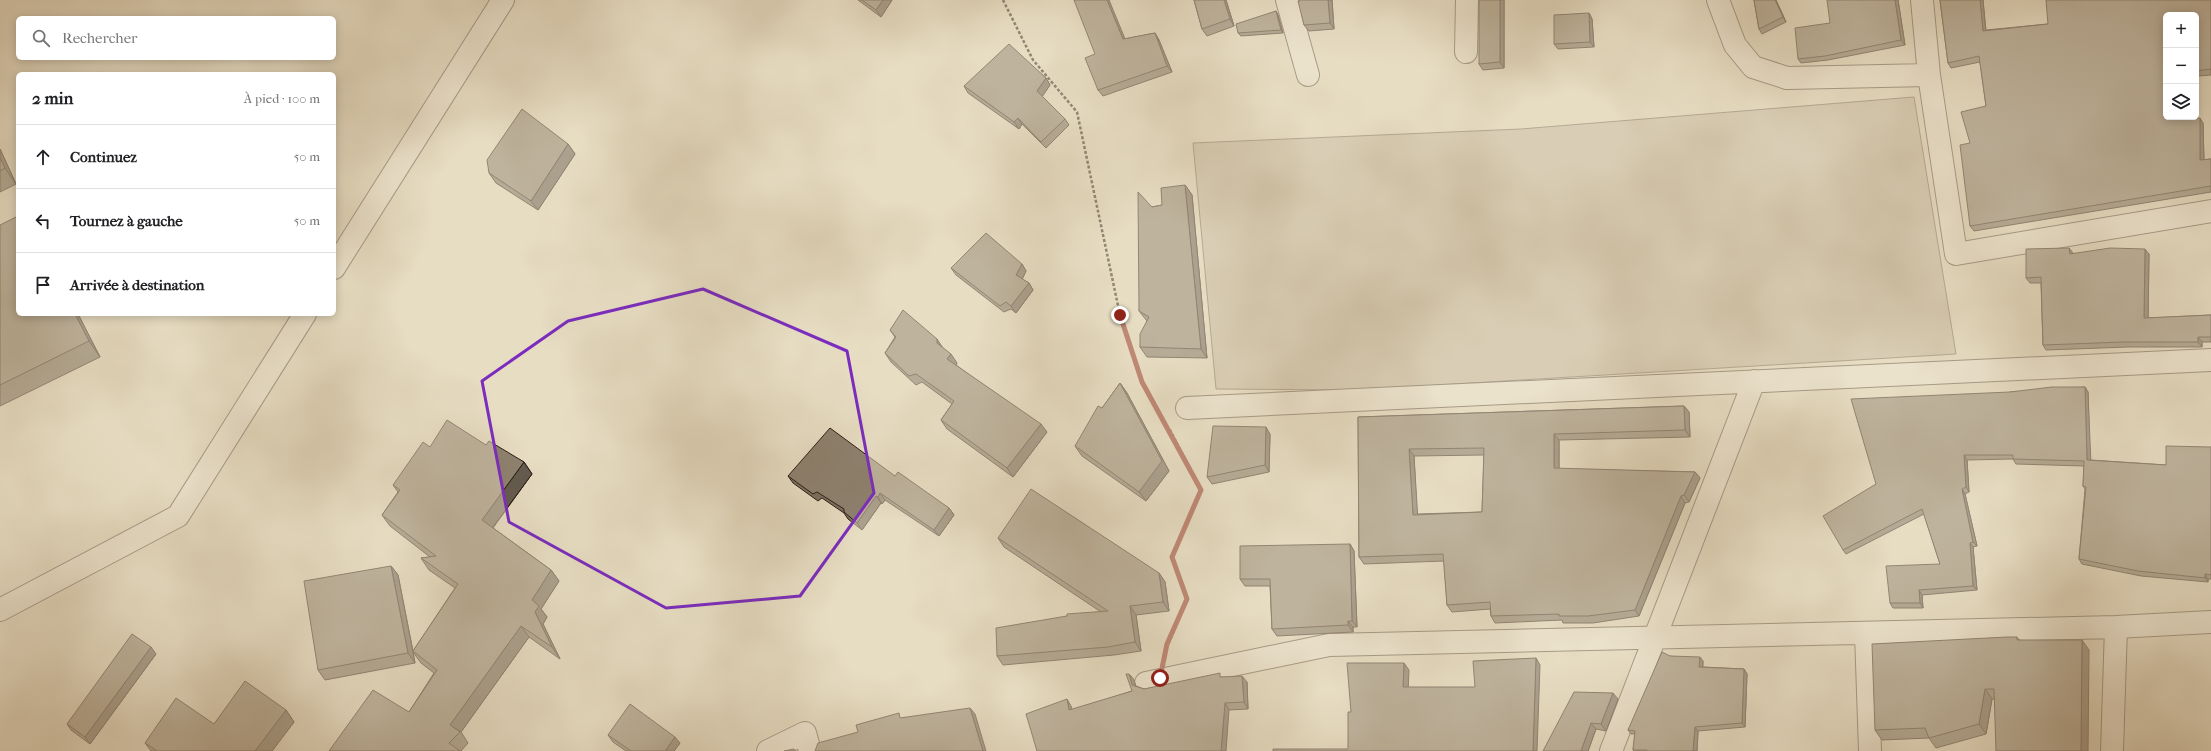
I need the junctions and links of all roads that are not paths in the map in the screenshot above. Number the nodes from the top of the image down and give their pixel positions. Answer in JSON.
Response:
{"nodes":[{"id":1,"x":503,"y":0,"type":"edge"},
{"id":2,"x":1287,"y":0,"type":"edge"},
{"id":3,"x":1467,"y":0,"type":"edge"},
{"id":4,"x":1718,"y":0,"type":"edge"},
{"id":5,"x":1922,"y":0,"type":"edge"},
{"id":6,"x":1466,"y":52,"type":"dead end"},
{"id":7,"x":1308,"y":75,"type":"dead end"},
{"id":8,"x":1929,"y":75,"type":"junction"},
{"id":9,"x":2211,"y":211,"type":"edge"},
{"id":10,"x":336,"y":265,"type":"edge"},
{"id":11,"x":304,"y":316,"type":"edge"},
{"id":12,"x":2211,"y":360,"type":"edge"},
{"id":13,"x":1754,"y":381,"type":"junction"},
{"id":14,"x":1187,"y":408,"type":"dead end"},
{"id":15,"x":0,"y":610,"type":"edge"},
{"id":16,"x":2211,"y":622,"type":"edge"},
{"id":17,"x":2116,"y":627,"type":"junction"},
{"id":18,"x":1866,"y":633,"type":"junction"},
{"id":19,"x":1654,"y":638,"type":"junction"},
{"id":20,"x":1153,"y":680,"type":"road end"},
{"id":21,"x":768,"y":751,"type":"edge"},
{"id":22,"x":810,"y":751,"type":"edge"},
{"id":23,"x":1611,"y":751,"type":"edge"},
{"id":24,"x":1870,"y":751,"type":"edge"},
{"id":25,"x":2112,"y":751,"type":"edge"}],
"edges":[{"from":1,"to":10,"type":"street"},
{"from":2,"to":7,"type":"street"},
{"from":3,"to":6,"type":"street"},
{"from":4,"to":8,"type":"street"},
{"from":5,"to":8,"type":"street"},
{"from":8,"to":9,"type":"street"},
{"from":11,"to":15,"type":"street"},
{"from":12,"to":13,"type":"street"},
{"from":13,"to":14,"type":"street"},
{"from":13,"to":19,"type":"street"},
{"from":16,"to":17,"type":"street"},
{"from":17,"to":18,"type":"street"},
{"from":17,"to":25,"type":"street"},
{"from":18,"to":19,"type":"street"},
{"from":18,"to":24,"type":"street"},
{"from":19,"to":20,"type":"street"},
{"from":19,"to":23,"type":"street"},
{"from":21,"to":22,"type":"street"}]}
